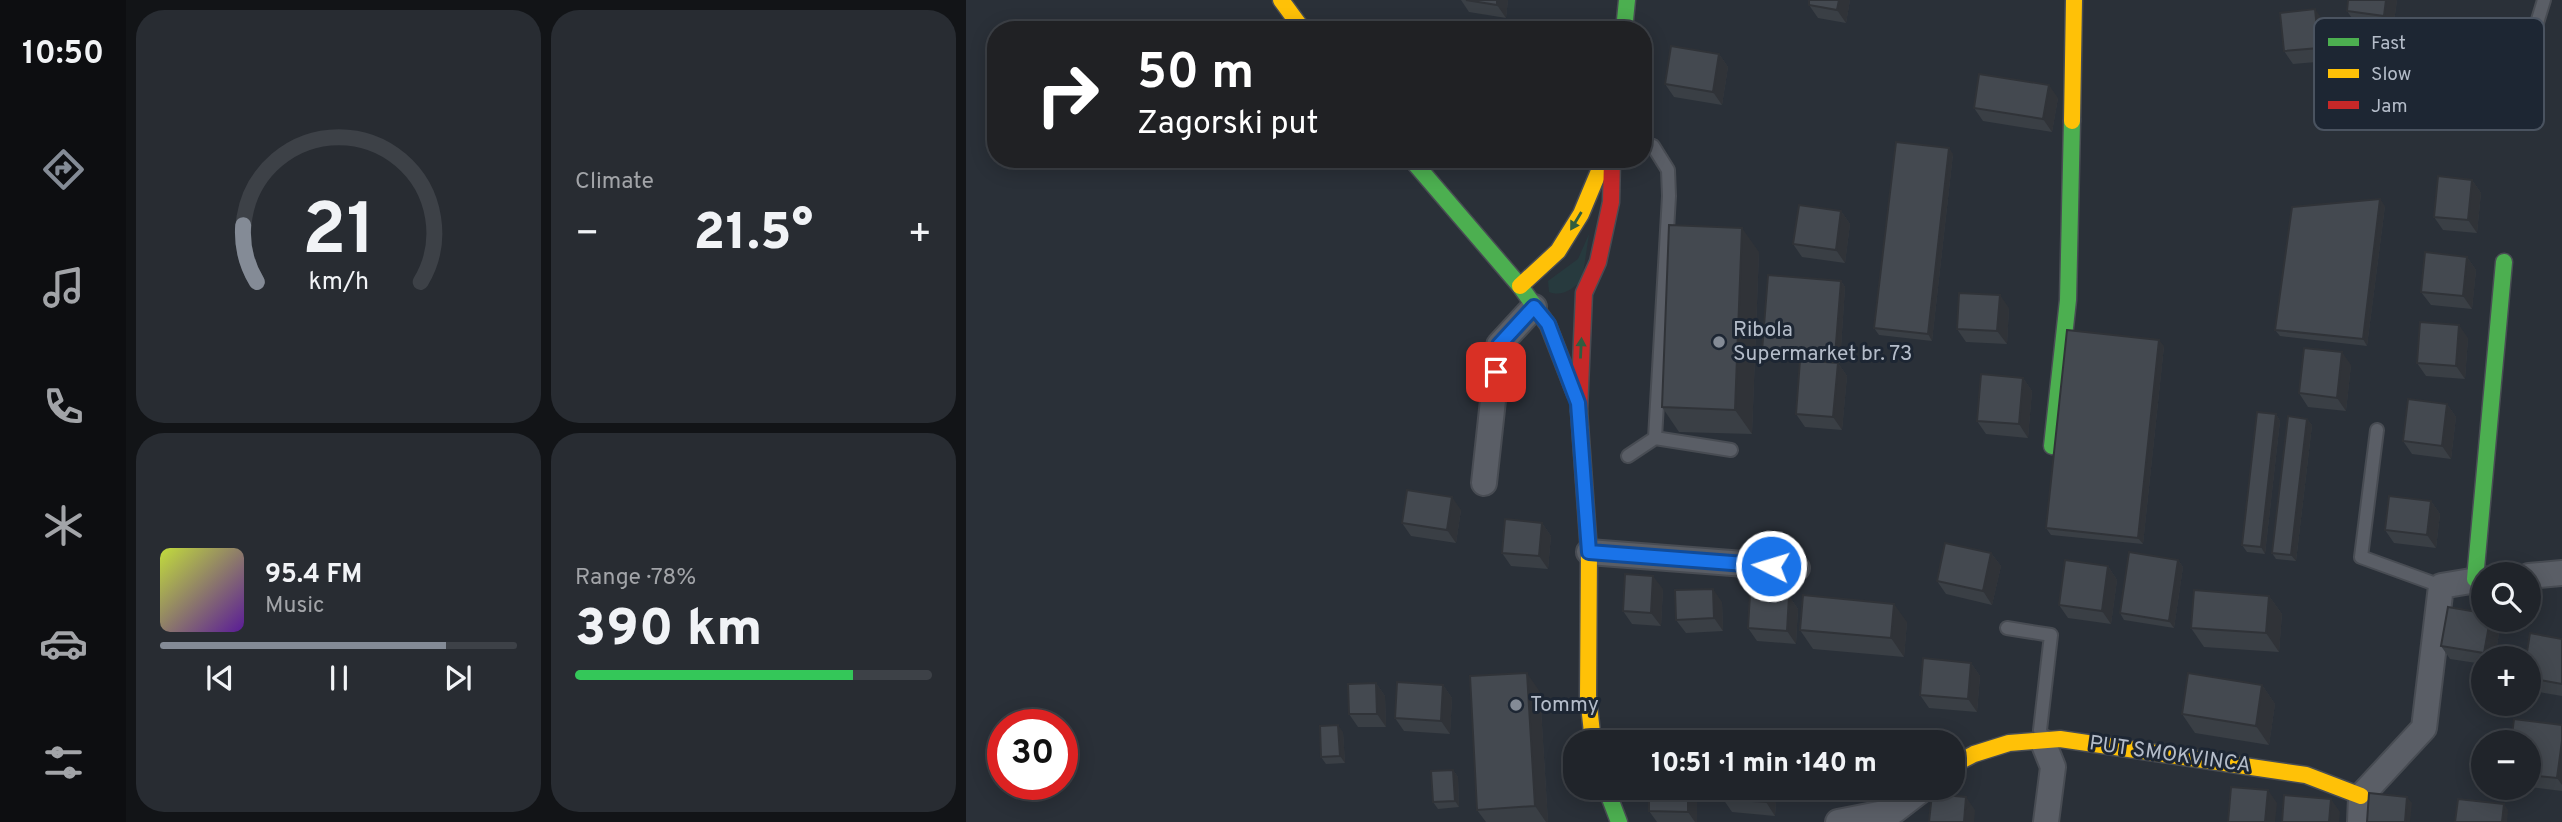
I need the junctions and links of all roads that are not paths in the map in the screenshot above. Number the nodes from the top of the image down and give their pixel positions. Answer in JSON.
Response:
{"nodes":[{"id":1,"x":1282,"y":0,"type":"edge"},
{"id":2,"x":1627,"y":0,"type":"edge"},
{"id":3,"x":2074,"y":0,"type":"edge"},
{"id":4,"x":2544,"y":0,"type":"edge"},
{"id":5,"x":2539,"y":18,"type":"edge"},
{"id":6,"x":1297,"y":21,"type":"edge"},
{"id":7,"x":1625,"y":21,"type":"edge"},
{"id":8,"x":1652,"y":146,"type":"edge"},
{"id":9,"x":1419,"y":168,"type":"edge"},
{"id":10,"x":1600,"y":168,"type":"edge"},
{"id":11,"x":1612,"y":168,"type":"edge"},
{"id":12,"x":2504,"y":262,"type":"dead end"},
{"id":13,"x":1520,"y":286,"type":"junction"},
{"id":14,"x":1584,"y":293,"type":"junction"},
{"id":15,"x":1551,"y":314,"type":"junction"},
{"id":16,"x":1578,"y":403,"type":"junction"},
{"id":17,"x":2377,"y":430,"type":"dead end"},
{"id":18,"x":1655,"y":438,"type":"junction"},
{"id":19,"x":2052,"y":446,"type":"edge"},
{"id":20,"x":1731,"y":450,"type":"dead end"},
{"id":21,"x":1628,"y":456,"type":"dead end"},
{"id":22,"x":1484,"y":483,"type":"dead end"},
{"id":23,"x":1589,"y":552,"type":"junction"},
{"id":24,"x":2480,"y":562,"type":"edge"},
{"id":25,"x":1797,"y":568,"type":"dead end"},
{"id":26,"x":2562,"y":573,"type":"edge"},
{"id":27,"x":2541,"y":575,"type":"edge"},
{"id":28,"x":2471,"y":580,"type":"edge"},
{"id":29,"x":2441,"y":586,"type":"junction"},
{"id":30,"x":2007,"y":628,"type":"dead end"},
{"id":31,"x":1592,"y":730,"type":"edge"},
{"id":32,"x":2043,"y":742,"type":"junction"},
{"id":33,"x":1965,"y":758,"type":"edge"},
{"id":34,"x":2361,"y":796,"type":"junction"},
{"id":35,"x":1611,"y":800,"type":"edge"},
{"id":36,"x":1912,"y":800,"type":"edge"},
{"id":37,"x":1895,"y":816,"type":"edge"},
{"id":38,"x":1619,"y":822,"type":"edge"},
{"id":39,"x":1838,"y":822,"type":"edge"},
{"id":40,"x":2046,"y":822,"type":"edge"},
{"id":41,"x":2360,"y":822,"type":"edge"}],
"edges":[{"from":1,"to":6,"type":"street"},
{"from":2,"to":7,"type":"street"},
{"from":3,"to":19,"type":"street"},
{"from":4,"to":5,"type":"lane"},
{"from":8,"to":18,"type":"lane"},
{"from":9,"to":13,"type":"street"},
{"from":10,"to":13,"type":"street","one_way":true},
{"from":11,"to":14,"type":"street"},
{"from":12,"to":24,"type":"street"},
{"from":13,"to":15,"type":"street"},
{"from":14,"to":15,"type":"street"},
{"from":16,"to":14,"type":"street","one_way":true},
{"from":15,"to":16,"type":"street"},
{"from":15,"to":22,"type":"street"},
{"from":16,"to":23,"type":"street"},
{"from":17,"to":29,"type":"lane"},
{"from":18,"to":20,"type":"lane"},
{"from":18,"to":21,"type":"lane"},
{"from":23,"to":25,"type":"street"},
{"from":23,"to":31,"type":"street"},
{"from":26,"to":27,"type":"street"},
{"from":28,"to":29,"type":"street"},
{"from":29,"to":34,"type":"street"},
{"from":30,"to":32,"type":"lane"},
{"from":32,"to":33,"type":"street","name":"PUT SMOKVINCA"},
{"from":32,"to":34,"type":"street","name":"PUT SMOKVINCA"},
{"from":32,"to":40,"type":"street"},
{"from":34,"to":41,"type":"street"},
{"from":35,"to":38,"type":"street"},
{"from":36,"to":37,"type":"street"},
{"from":37,"to":39,"type":"street"}]}
